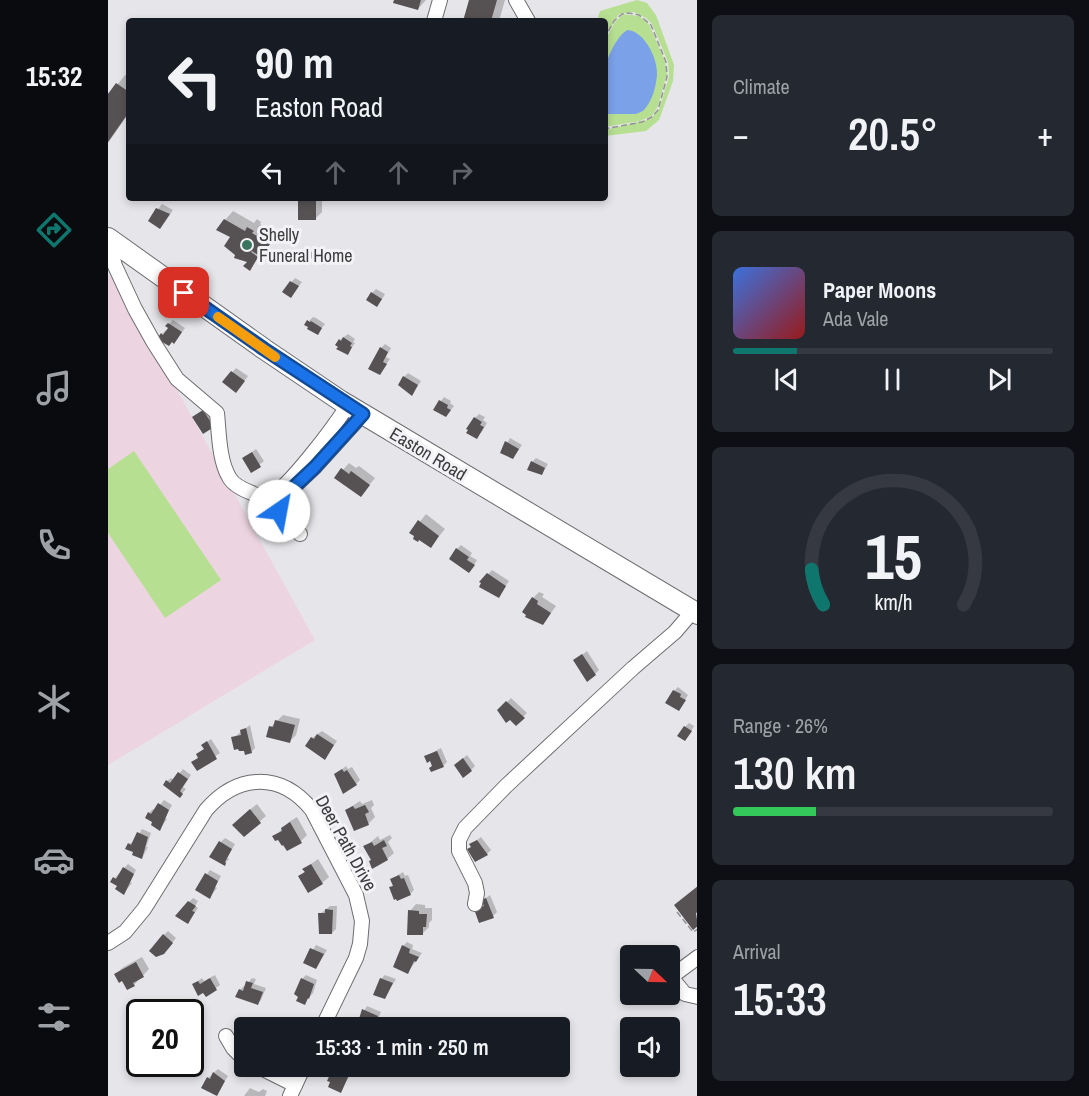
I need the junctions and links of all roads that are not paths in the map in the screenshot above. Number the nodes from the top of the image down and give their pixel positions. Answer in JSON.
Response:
{"nodes":[{"id":1,"x":440,"y":0,"type":"edge"},
{"id":2,"x":516,"y":0,"type":"edge"},
{"id":3,"x":435,"y":18,"type":"edge"},
{"id":4,"x":522,"y":18,"type":"edge"},
{"id":5,"x":108,"y":239,"type":"edge"},
{"id":6,"x":356,"y":410,"type":"junction"},
{"id":7,"x":300,"y":534,"type":"dead end"},
{"id":8,"x":695,"y":612,"type":"edge"},
{"id":9,"x":475,"y":904,"type":"dead end"},
{"id":10,"x":108,"y":943,"type":"edge"},
{"id":11,"x":697,"y":958,"type":"edge"},
{"id":12,"x":697,"y":998,"type":"edge"},
{"id":13,"x":327,"y":1017,"type":"edge"},
{"id":14,"x":226,"y":1036,"type":"dead end"},
{"id":15,"x":234,"y":1049,"type":"edge"},
{"id":16,"x":273,"y":1077,"type":"edge"},
{"id":17,"x":299,"y":1077,"type":"edge"},
{"id":18,"x":293,"y":1091,"type":"edge"}],
"edges":[{"from":1,"to":3,"type":"street"},
{"from":2,"to":4,"type":"street"},
{"from":5,"to":6,"type":"highway","name":"Easton Road"},
{"from":5,"to":6,"type":"street"},
{"from":6,"to":7,"type":"street"},
{"from":6,"to":8,"type":"highway","name":"Easton Road"},
{"from":8,"to":9,"type":"street"},
{"from":10,"to":13,"type":"street","name":"Deer Path Drive"},
{"from":11,"to":12,"type":"street"},
{"from":14,"to":15,"type":"street"},
{"from":16,"to":18,"type":"street"},
{"from":17,"to":18,"type":"street"}]}
